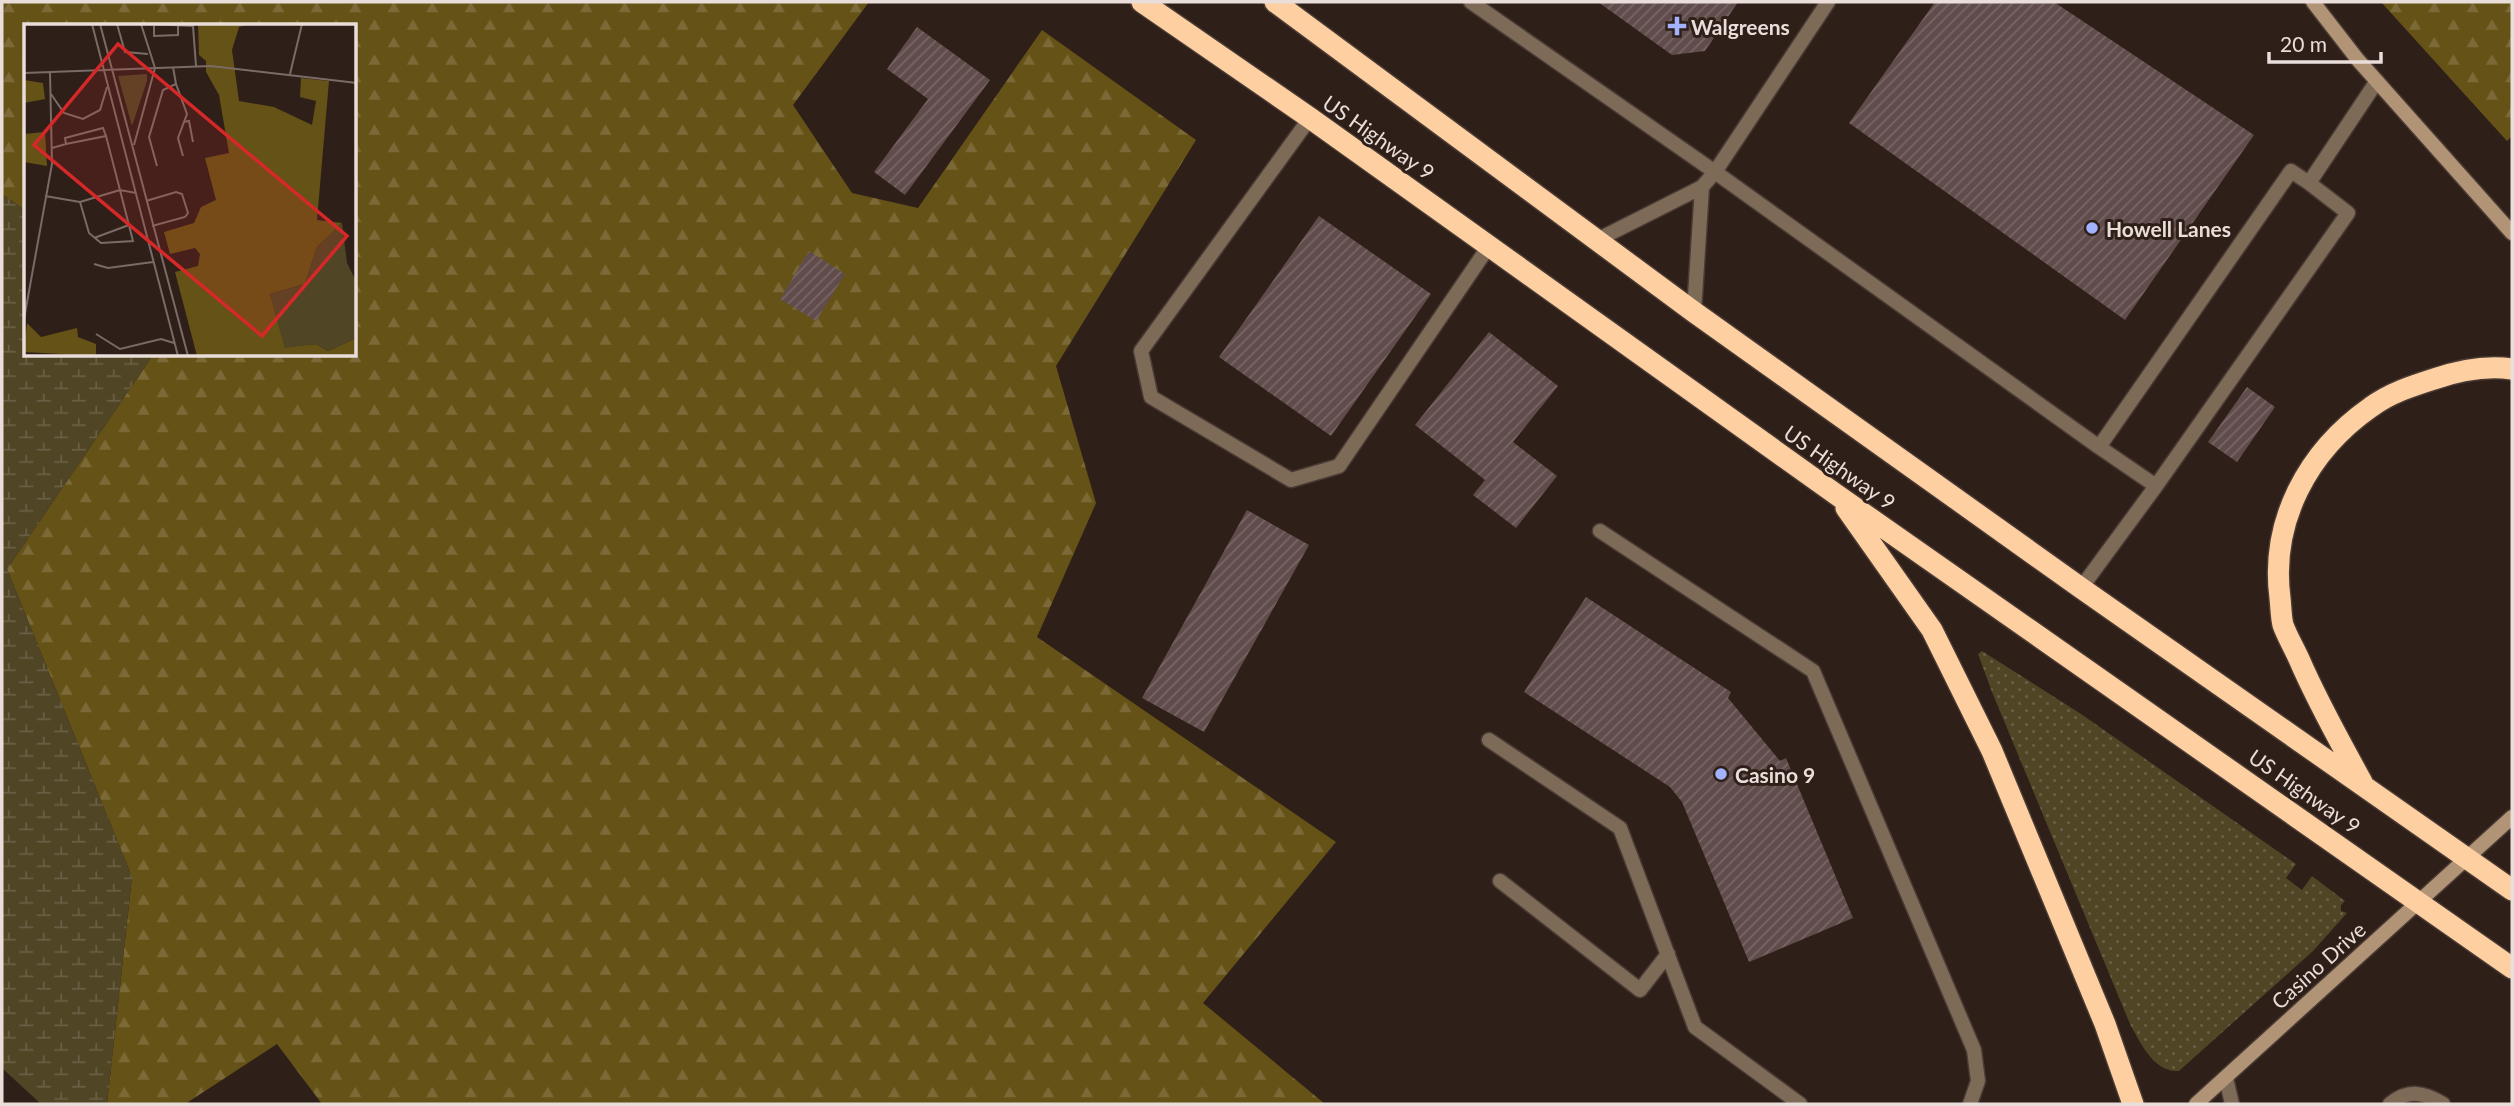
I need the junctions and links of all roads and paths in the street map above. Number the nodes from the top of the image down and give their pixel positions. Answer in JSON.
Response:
{"nodes":[{"id":1,"x":1142,"y":2,"type":"edge"},
{"id":2,"x":1275,"y":2,"type":"edge"},
{"id":3,"x":1471,"y":2,"type":"edge"},
{"id":4,"x":1828,"y":2,"type":"edge"},
{"id":5,"x":2313,"y":2,"type":"edge"},
{"id":6,"x":2377,"y":81,"type":"junction"},
{"id":7,"x":1310,"y":118,"type":"junction"},
{"id":8,"x":1715,"y":172,"type":"junction"},
{"id":9,"x":2309,"y":183,"type":"junction"},
{"id":10,"x":1702,"y":187,"type":"junction"},
{"id":11,"x":2512,"y":233,"type":"edge"},
{"id":12,"x":1595,"y":241,"type":"junction"},
{"id":13,"x":1489,"y":246,"type":"junction"},
{"id":14,"x":1693,"y":312,"type":"junction"},
{"id":15,"x":2512,"y":369,"type":"edge"},
{"id":16,"x":2099,"y":447,"type":"junction"},
{"id":17,"x":2156,"y":486,"type":"junction"},
{"id":18,"x":1837,"y":495,"type":"junction"},
{"id":19,"x":1600,"y":531,"type":"dead end"},
{"id":20,"x":2081,"y":588,"type":"junction"},
{"id":21,"x":1489,"y":740,"type":"dead end"},
{"id":22,"x":2365,"y":787,"type":"junction"},
{"id":23,"x":2512,"y":817,"type":"edge"},
{"id":24,"x":2467,"y":858,"type":"junction"},
{"id":25,"x":1500,"y":881,"type":"dead end"},
{"id":26,"x":2512,"y":890,"type":"edge"},
{"id":27,"x":2418,"y":902,"type":"junction"},
{"id":28,"x":1668,"y":954,"type":"junction"},
{"id":29,"x":2512,"y":968,"type":"edge"},
{"id":30,"x":2226,"y":1078,"type":"junction"},
{"id":31,"x":1800,"y":1104,"type":"edge"},
{"id":32,"x":1970,"y":1104,"type":"edge"},
{"id":33,"x":2133,"y":1104,"type":"edge"},
{"id":34,"x":2196,"y":1104,"type":"edge"},
{"id":35,"x":2232,"y":1104,"type":"edge"},
{"id":36,"x":2390,"y":1104,"type":"edge"},
{"id":37,"x":2443,"y":1104,"type":"edge"}],
"edges":[{"from":1,"to":7,"type":"highway","name":"US Highway 9"},
{"from":2,"to":12,"type":"highway","name":"US Highway 9"},
{"from":3,"to":8,"type":"lane"},
{"from":4,"to":8,"type":"lane"},
{"from":5,"to":6,"type":"street"},
{"from":6,"to":9,"type":"lane"},
{"from":6,"to":11,"type":"street"},
{"from":7,"to":13,"type":"highway","name":"US Highway 9"},
{"from":7,"to":13,"type":"lane"},
{"from":8,"to":10,"type":"lane"},
{"from":8,"to":16,"type":"lane"},
{"from":9,"to":16,"type":"lane"},
{"from":9,"to":17,"type":"lane"},
{"from":10,"to":12,"type":"lane"},
{"from":10,"to":14,"type":"lane"},
{"from":12,"to":14,"type":"highway","name":"US Highway 9"},
{"from":13,"to":18,"type":"highway","name":"US Highway 9"},
{"from":14,"to":20,"type":"highway","name":"US Highway 9"},
{"from":15,"to":22,"type":"highway"},
{"from":16,"to":17,"type":"lane"},
{"from":17,"to":20,"type":"lane"},
{"from":18,"to":27,"type":"highway","name":"US Highway 9"},
{"from":18,"to":33,"type":"highway"},
{"from":19,"to":32,"type":"lane"},
{"from":20,"to":22,"type":"highway","name":"US Highway 9"},
{"from":21,"to":28,"type":"lane"},
{"from":22,"to":24,"type":"highway","name":"US Highway 9"},
{"from":23,"to":24,"type":"street","name":"Casino Drive"},
{"from":24,"to":26,"type":"highway","name":"US Highway 9"},
{"from":24,"to":27,"type":"street","name":"Casino Drive"},
{"from":25,"to":28,"type":"lane"},
{"from":27,"to":29,"type":"highway","name":"US Highway 9"},
{"from":27,"to":30,"type":"street","name":"Casino Drive"},
{"from":28,"to":31,"type":"lane"},
{"from":30,"to":34,"type":"street","name":"Casino Drive"},
{"from":30,"to":35,"type":"lane"},
{"from":36,"to":37,"type":"lane"}]}
